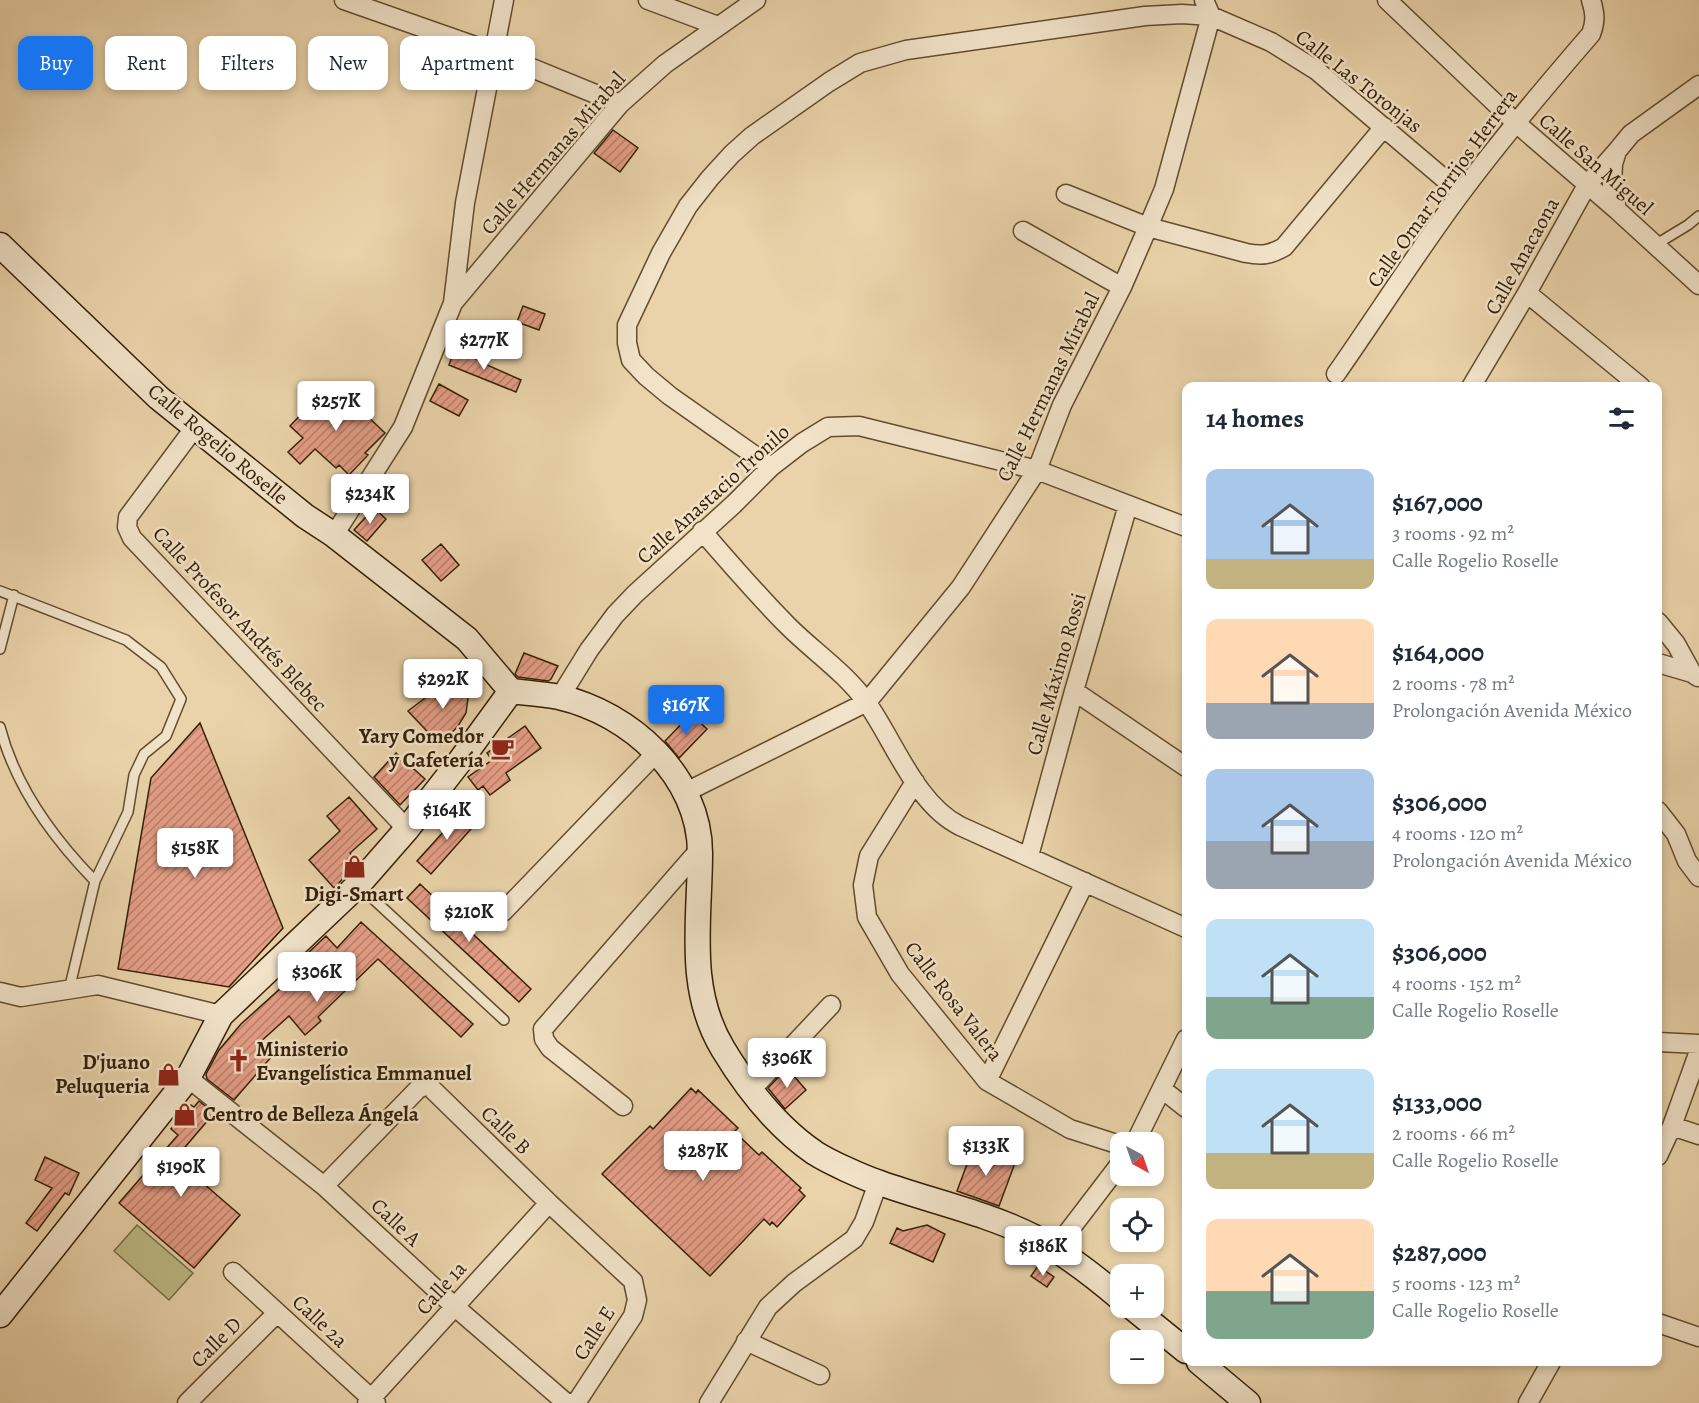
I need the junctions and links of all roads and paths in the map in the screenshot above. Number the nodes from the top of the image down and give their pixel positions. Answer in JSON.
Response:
{"nodes":[{"id":1,"x":344,"y":0,"type":"edge"},
{"id":2,"x":504,"y":0,"type":"edge"},
{"id":3,"x":648,"y":0,"type":"edge"},
{"id":4,"x":756,"y":0,"type":"edge"},
{"id":5,"x":1387,"y":0,"type":"edge"},
{"id":6,"x":1591,"y":0,"type":"edge"},
{"id":7,"x":1211,"y":5,"type":"edge"},
{"id":8,"x":718,"y":26,"type":"junction"},
{"id":9,"x":447,"y":36,"type":"edge"},
{"id":10,"x":498,"y":36,"type":"edge"},
{"id":11,"x":535,"y":69,"type":"edge"},
{"id":12,"x":1699,"y":85,"type":"edge"},
{"id":13,"x":488,"y":90,"type":"edge"},
{"id":14,"x":620,"y":104,"type":"junction"},
{"id":15,"x":1515,"y":122,"type":"junction"},
{"id":16,"x":1384,"y":127,"type":"junction"},
{"id":17,"x":1617,"y":151,"type":"junction"},
{"id":18,"x":1587,"y":185,"type":"junction"},
{"id":19,"x":1461,"y":193,"type":"junction"},
{"id":20,"x":1066,"y":194,"type":"dead end"},
{"id":21,"x":1617,"y":210,"type":"junction"},
{"id":22,"x":1699,"y":216,"type":"edge"},
{"id":23,"x":1148,"y":227,"type":"junction"},
{"id":24,"x":1023,"y":231,"type":"dead end"},
{"id":25,"x":0,"y":245,"type":"edge"},
{"id":26,"x":1655,"y":245,"type":"junction"},
{"id":27,"x":1699,"y":285,"type":"edge"},
{"id":28,"x":1122,"y":287,"type":"junction"},
{"id":29,"x":1527,"y":293,"type":"junction"},
{"id":30,"x":453,"y":303,"type":"junction"},
{"id":31,"x":1336,"y":374,"type":"dead end"},
{"id":32,"x":1474,"y":382,"type":"edge"},
{"id":33,"x":1635,"y":382,"type":"edge"},
{"id":34,"x":195,"y":427,"type":"junction"},
{"id":35,"x":771,"y":467,"type":"junction"},
{"id":36,"x":1037,"y":470,"type":"junction"},
{"id":37,"x":1128,"y":505,"type":"junction"},
{"id":38,"x":1182,"y":525,"type":"edge"},
{"id":39,"x":702,"y":531,"type":"junction"},
{"id":40,"x":334,"y":535,"type":"junction"},
{"id":41,"x":0,"y":591,"type":"edge"},
{"id":42,"x":14,"y":596,"type":"junction"},
{"id":43,"x":1662,"y":627,"type":"edge"},
{"id":44,"x":0,"y":650,"type":"edge"},
{"id":45,"x":1662,"y":664,"type":"edge"},
{"id":46,"x":1696,"y":676,"type":"edge"},
{"id":47,"x":511,"y":691,"type":"junction"},
{"id":48,"x":1074,"y":691,"type":"junction"},
{"id":49,"x":560,"y":698,"type":"junction"},
{"id":50,"x":867,"y":702,"type":"junction"},
{"id":51,"x":0,"y":728,"type":"edge"},
{"id":52,"x":657,"y":752,"type":"junction"},
{"id":53,"x":1182,"y":764,"type":"edge"},
{"id":54,"x":915,"y":782,"type":"junction"},
{"id":55,"x":686,"y":792,"type":"junction"},
{"id":56,"x":1662,"y":816,"type":"edge"},
{"id":57,"x":407,"y":829,"type":"junction"},
{"id":58,"x":700,"y":849,"type":"junction"},
{"id":59,"x":1029,"y":856,"type":"junction"},
{"id":60,"x":1699,"y":877,"type":"edge"},
{"id":61,"x":95,"y":881,"type":"junction"},
{"id":62,"x":1085,"y":882,"type":"junction"},
{"id":63,"x":358,"y":885,"type":"junction"},
{"id":64,"x":503,"y":912,"type":"dead end"},
{"id":65,"x":1182,"y":926,"type":"edge"},
{"id":66,"x":69,"y":990,"type":"junction"},
{"id":67,"x":0,"y":992,"type":"edge"},
{"id":68,"x":831,"y":1005,"type":"dead end"},
{"id":69,"x":221,"y":1016,"type":"junction"},
{"id":70,"x":504,"y":1020,"type":"dead end"},
{"id":71,"x":1662,"y":1042,"type":"edge"},
{"id":72,"x":1699,"y":1044,"type":"edge"},
{"id":73,"x":1182,"y":1047,"type":"edge"},
{"id":74,"x":1699,"y":1052,"type":"edge"},
{"id":75,"x":188,"y":1078,"type":"junction"},
{"id":76,"x":987,"y":1081,"type":"junction"},
{"id":77,"x":1162,"y":1089,"type":"junction"},
{"id":78,"x":751,"y":1090,"type":"junction"},
{"id":79,"x":1182,"y":1105,"type":"edge"},
{"id":80,"x":623,"y":1106,"type":"dead end"},
{"id":81,"x":1672,"y":1126,"type":"junction"},
{"id":82,"x":1140,"y":1132,"type":"edge"},
{"id":83,"x":1699,"y":1135,"type":"edge"},
{"id":84,"x":1110,"y":1142,"type":"edge"},
{"id":85,"x":1662,"y":1147,"type":"edge"},
{"id":86,"x":1110,"y":1177,"type":"edge"},
{"id":87,"x":878,"y":1183,"type":"junction"},
{"id":88,"x":324,"y":1186,"type":"junction"},
{"id":89,"x":549,"y":1203,"type":"junction"},
{"id":90,"x":1055,"y":1250,"type":"junction"},
{"id":91,"x":233,"y":1272,"type":"dead end"},
{"id":92,"x":633,"y":1281,"type":"joint"},
{"id":93,"x":1110,"y":1291,"type":"edge"},
{"id":94,"x":454,"y":1306,"type":"junction"},
{"id":95,"x":277,"y":1313,"type":"junction"},
{"id":96,"x":0,"y":1315,"type":"edge"},
{"id":97,"x":1145,"y":1318,"type":"edge"},
{"id":98,"x":1662,"y":1324,"type":"edge"},
{"id":99,"x":1699,"y":1337,"type":"edge"},
{"id":100,"x":746,"y":1341,"type":"junction"},
{"id":101,"x":1182,"y":1348,"type":"edge"},
{"id":102,"x":1204,"y":1366,"type":"edge"},
{"id":103,"x":1549,"y":1366,"type":"edge"},
{"id":104,"x":819,"y":1375,"type":"dead end"},
{"id":105,"x":371,"y":1402,"type":"edge"},
{"id":106,"x":187,"y":1403,"type":"edge"},
{"id":107,"x":571,"y":1403,"type":"edge"},
{"id":108,"x":709,"y":1403,"type":"edge"},
{"id":109,"x":1248,"y":1403,"type":"edge"},
{"id":110,"x":1528,"y":1403,"type":"edge"}],
"edges":[{"from":1,"to":9,"type":"street"},
{"from":2,"to":10,"type":"street"},
{"from":3,"to":8,"type":"street"},
{"from":4,"to":8,"type":"street","name":"Calle Hermanas Mirabal"},
{"from":5,"to":15,"type":"street","name":"Calle San Miguel"},
{"from":6,"to":15,"type":"street","name":"Calle Omar Torrijos Herrera"},
{"from":7,"to":16,"type":"street","name":"Calle Las Toronjas"},
{"from":7,"to":23,"type":"street","name":"Calle Hermanas Mirabal"},
{"from":7,"to":35,"type":"street","name":"Calle Las Toronjas"},
{"from":8,"to":14,"type":"street","name":"Calle Hermanas Mirabal"},
{"from":11,"to":14,"type":"street"},
{"from":12,"to":17,"type":"street","name":"Calle Anacaona"},
{"from":13,"to":30,"type":"street"},
{"from":14,"to":30,"type":"street","name":"Calle Hermanas Mirabal"},
{"from":15,"to":18,"type":"street","name":"Calle San Miguel"},
{"from":15,"to":19,"type":"street","name":"Calle Omar Torrijos Herrera"},
{"from":16,"to":19,"type":"street","name":"Calle Las Toronjas"},
{"from":16,"to":23,"type":"street"},
{"from":17,"to":18,"type":"street","name":"Calle Anacaona"},
{"from":17,"to":21,"type":"street"},
{"from":18,"to":21,"type":"street","name":"Calle San Miguel"},
{"from":18,"to":29,"type":"street","name":"Calle Anacaona"},
{"from":19,"to":31,"type":"street","name":"Calle Omar Torrijos Herrera"},
{"from":20,"to":23,"type":"street"},
{"from":21,"to":26,"type":"street","name":"Calle San Miguel"},
{"from":22,"to":26,"type":"lane"},
{"from":23,"to":28,"type":"street","name":"Calle Hermanas Mirabal"},
{"from":24,"to":28,"type":"street"},
{"from":25,"to":34,"type":"street","name":"Calle Rogelio Roselle"},
{"from":26,"to":27,"type":"street","name":"Calle San Miguel"},
{"from":28,"to":36,"type":"street","name":"Calle Hermanas Mirabal"},
{"from":29,"to":32,"type":"street","name":"Calle Anacaona"},
{"from":29,"to":33,"type":"street"},
{"from":30,"to":40,"type":"street"},
{"from":34,"to":40,"type":"street","name":"Calle Rogelio Roselle"},
{"from":34,"to":57,"type":"street","name":"Calle Profesor Andrés Blebec"},
{"from":35,"to":36,"type":"street","name":"Calle Anastacio Tronilo"},
{"from":35,"to":39,"type":"street","name":"Calle Anastacio Tronilo"},
{"from":36,"to":37,"type":"street","name":"Calle Anastacio Tronilo"},
{"from":36,"to":50,"type":"street","name":"Calle Hermanas Mirabal"},
{"from":37,"to":38,"type":"street","name":"Calle Anastacio Tronilo"},
{"from":37,"to":48,"type":"street","name":"Calle Máximo Rossi"},
{"from":39,"to":49,"type":"street","name":"Calle Anastacio Tronilo"},
{"from":39,"to":50,"type":"street"},
{"from":40,"to":47,"type":"street","name":"Calle Rogelio Roselle"},
{"from":41,"to":42,"type":"lane"},
{"from":42,"to":44,"type":"lane"},
{"from":42,"to":61,"type":"lane"},
{"from":43,"to":46,"type":"street"},
{"from":45,"to":46,"type":"street"},
{"from":47,"to":49,"type":"street"},
{"from":47,"to":57,"type":"street"},
{"from":48,"to":53,"type":"street"},
{"from":48,"to":59,"type":"street","name":"Calle Máximo Rossi"},
{"from":49,"to":52,"type":"street"},
{"from":50,"to":54,"type":"street"},
{"from":50,"to":55,"type":"street","name":"Calle Hermanas Mirabal"},
{"from":51,"to":61,"type":"lane"},
{"from":52,"to":55,"type":"street"},
{"from":52,"to":64,"type":"street"},
{"from":54,"to":59,"type":"street"},
{"from":54,"to":76,"type":"street","name":"Calle Rosa Valera"},
{"from":55,"to":58,"type":"street"},
{"from":56,"to":60,"type":"street"},
{"from":57,"to":63,"type":"street"},
{"from":58,"to":78,"type":"street"},
{"from":58,"to":80,"type":"street"},
{"from":59,"to":62,"type":"street"},
{"from":61,"to":66,"type":"lane"},
{"from":62,"to":65,"type":"street"},
{"from":62,"to":76,"type":"street"},
{"from":63,"to":69,"type":"street"},
{"from":63,"to":70,"type":"lane"},
{"from":66,"to":67,"type":"street"},
{"from":66,"to":69,"type":"street"},
{"from":68,"to":78,"type":"street"},
{"from":69,"to":75,"type":"street"},
{"from":71,"to":72,"type":"street"},
{"from":73,"to":77,"type":"street"},
{"from":74,"to":81,"type":"street"},
{"from":75,"to":88,"type":"street","name":"Calle A"},
{"from":75,"to":96,"type":"street"},
{"from":76,"to":84,"type":"street","name":"Calle Rosa Valera"},
{"from":77,"to":79,"type":"street"},
{"from":77,"to":82,"type":"street"},
{"from":78,"to":87,"type":"street"},
{"from":81,"to":83,"type":"street"},
{"from":81,"to":85,"type":"street"},
{"from":86,"to":90,"type":"street"},
{"from":87,"to":90,"type":"street"},
{"from":87,"to":100,"type":"street"},
{"from":88,"to":89,"type":"street","name":"Calle B"},
{"from":88,"to":94,"type":"street","name":"Calle A"},
{"from":89,"to":92,"type":"street","name":"Calle B"},
{"from":89,"to":94,"type":"street","name":"Calle 1a"},
{"from":90,"to":93,"type":"street"},
{"from":91,"to":95,"type":"street","name":"Calle 2a"},
{"from":92,"to":107,"type":"street","name":"Calle E"},
{"from":94,"to":105,"type":"street","name":"Calle 1a"},
{"from":94,"to":107,"type":"street","name":"Calle A"},
{"from":95,"to":105,"type":"street","name":"Calle 2a"},
{"from":95,"to":106,"type":"street","name":"Calle D"},
{"from":97,"to":101,"type":"street"},
{"from":98,"to":99,"type":"street"},
{"from":100,"to":104,"type":"street"},
{"from":100,"to":108,"type":"street"},
{"from":102,"to":109,"type":"street"},
{"from":103,"to":110,"type":"street"}]}
